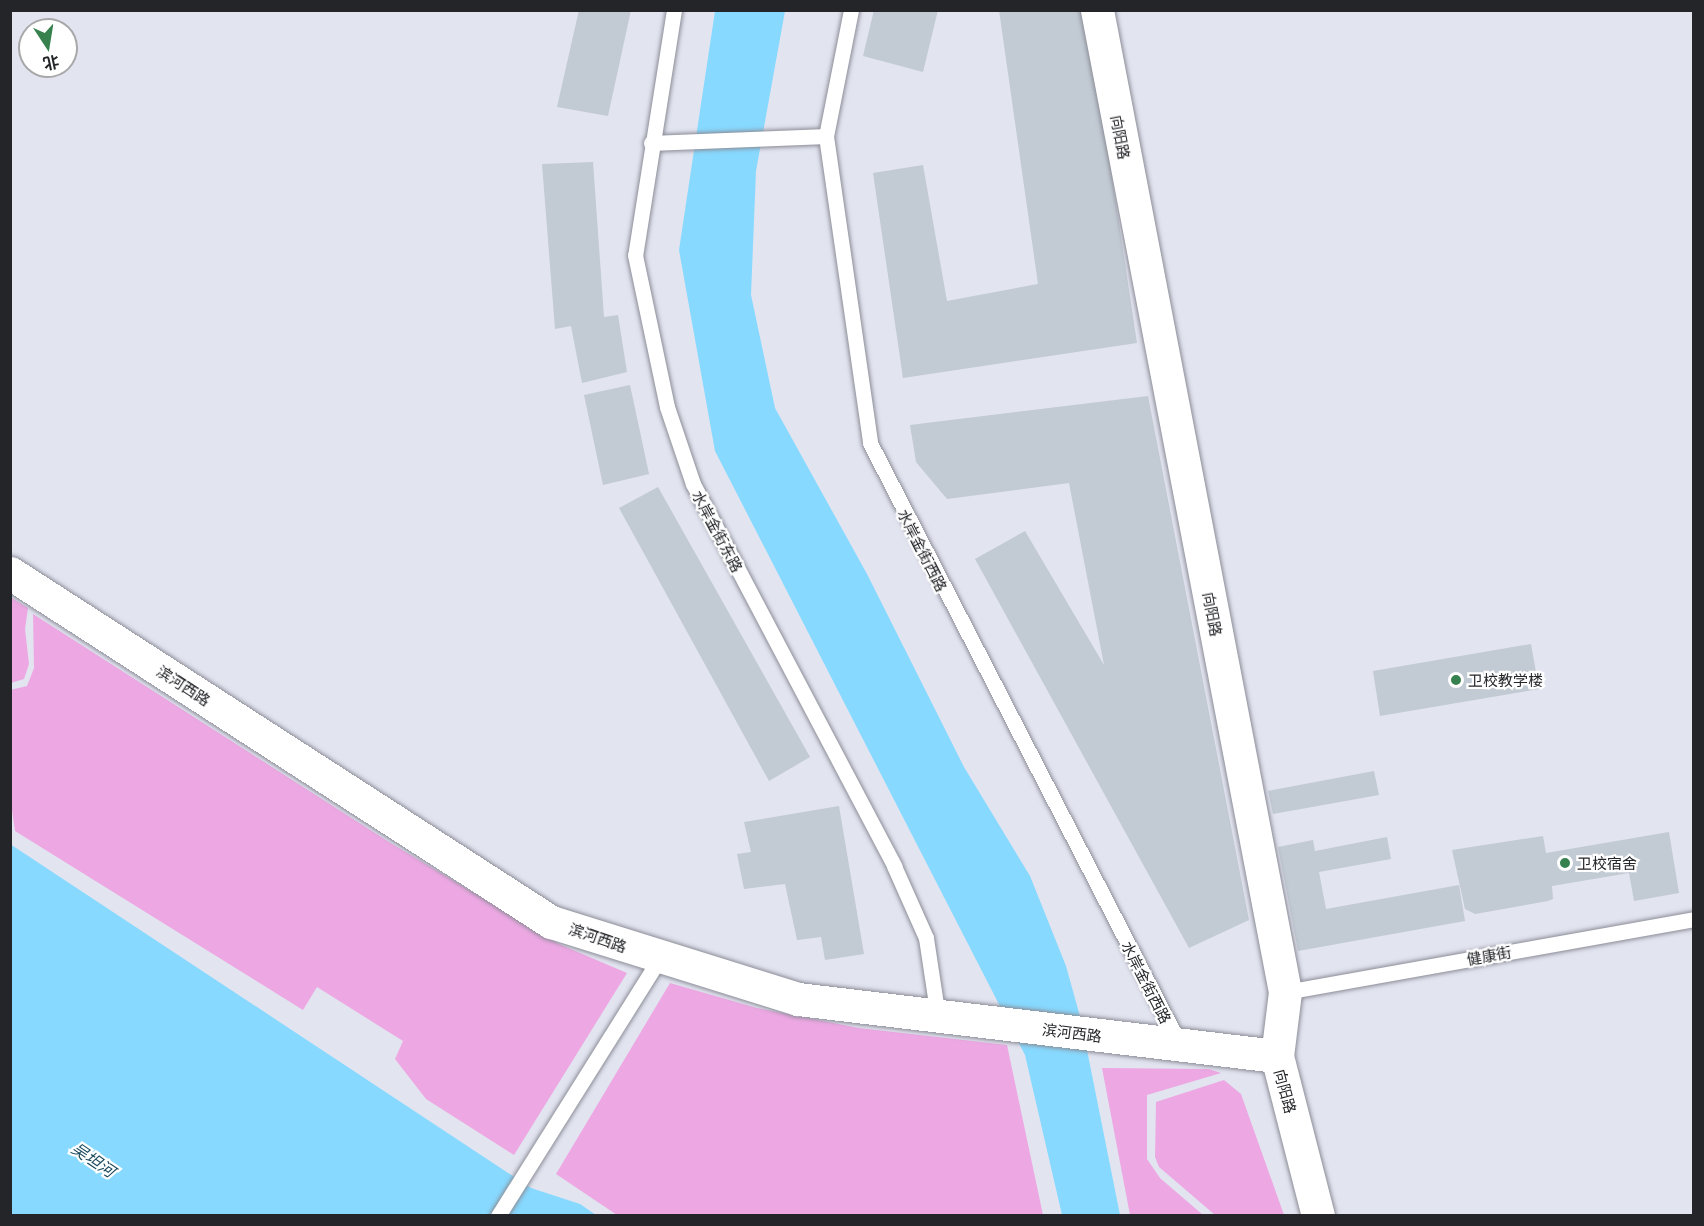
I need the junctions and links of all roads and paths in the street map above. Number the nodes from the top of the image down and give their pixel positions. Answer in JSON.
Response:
{"nodes":[{"id":1,"x":674,"y":10,"type":"edge"},
{"id":2,"x":851,"y":10,"type":"edge"},
{"id":3,"x":1097,"y":10,"type":"edge"},
{"id":4,"x":826,"y":136,"type":"junction"},
{"id":5,"x":651,"y":143,"type":"junction"},
{"id":6,"x":10,"y":573,"type":"edge"},
{"id":7,"x":1694,"y":919,"type":"edge"},
{"id":8,"x":660,"y":958,"type":"junction"},
{"id":9,"x":1285,"y":992,"type":"junction"},
{"id":10,"x":938,"y":1017,"type":"junction"},
{"id":11,"x":1180,"y":1045,"type":"junction"},
{"id":12,"x":1277,"y":1056,"type":"junction"},
{"id":13,"x":498,"y":1215,"type":"edge"},
{"id":14,"x":1318,"y":1215,"type":"edge"}],
"edges":[{"from":1,"to":5,"type":"lane","name":"水岸金街东路"},
{"from":2,"to":4,"type":"lane","name":"水岸金街西路"},
{"from":3,"to":9,"type":"street","name":"向阳路"},
{"from":4,"to":5,"type":"lane"},
{"from":4,"to":11,"type":"lane","name":"水岸金街西路"},
{"from":5,"to":10,"type":"lane","name":"水岸金街东路"},
{"from":6,"to":8,"type":"street","name":"滨河西路"},
{"from":7,"to":9,"type":"lane","name":"健康街"},
{"from":8,"to":10,"type":"street","name":"滨河西路"},
{"from":8,"to":13,"type":"lane"},
{"from":9,"to":12,"type":"street","name":"向阳路"},
{"from":10,"to":11,"type":"street","name":"滨河西路"},
{"from":11,"to":12,"type":"street","name":"滨河西路"},
{"from":12,"to":14,"type":"street","name":"向阳路"}]}
